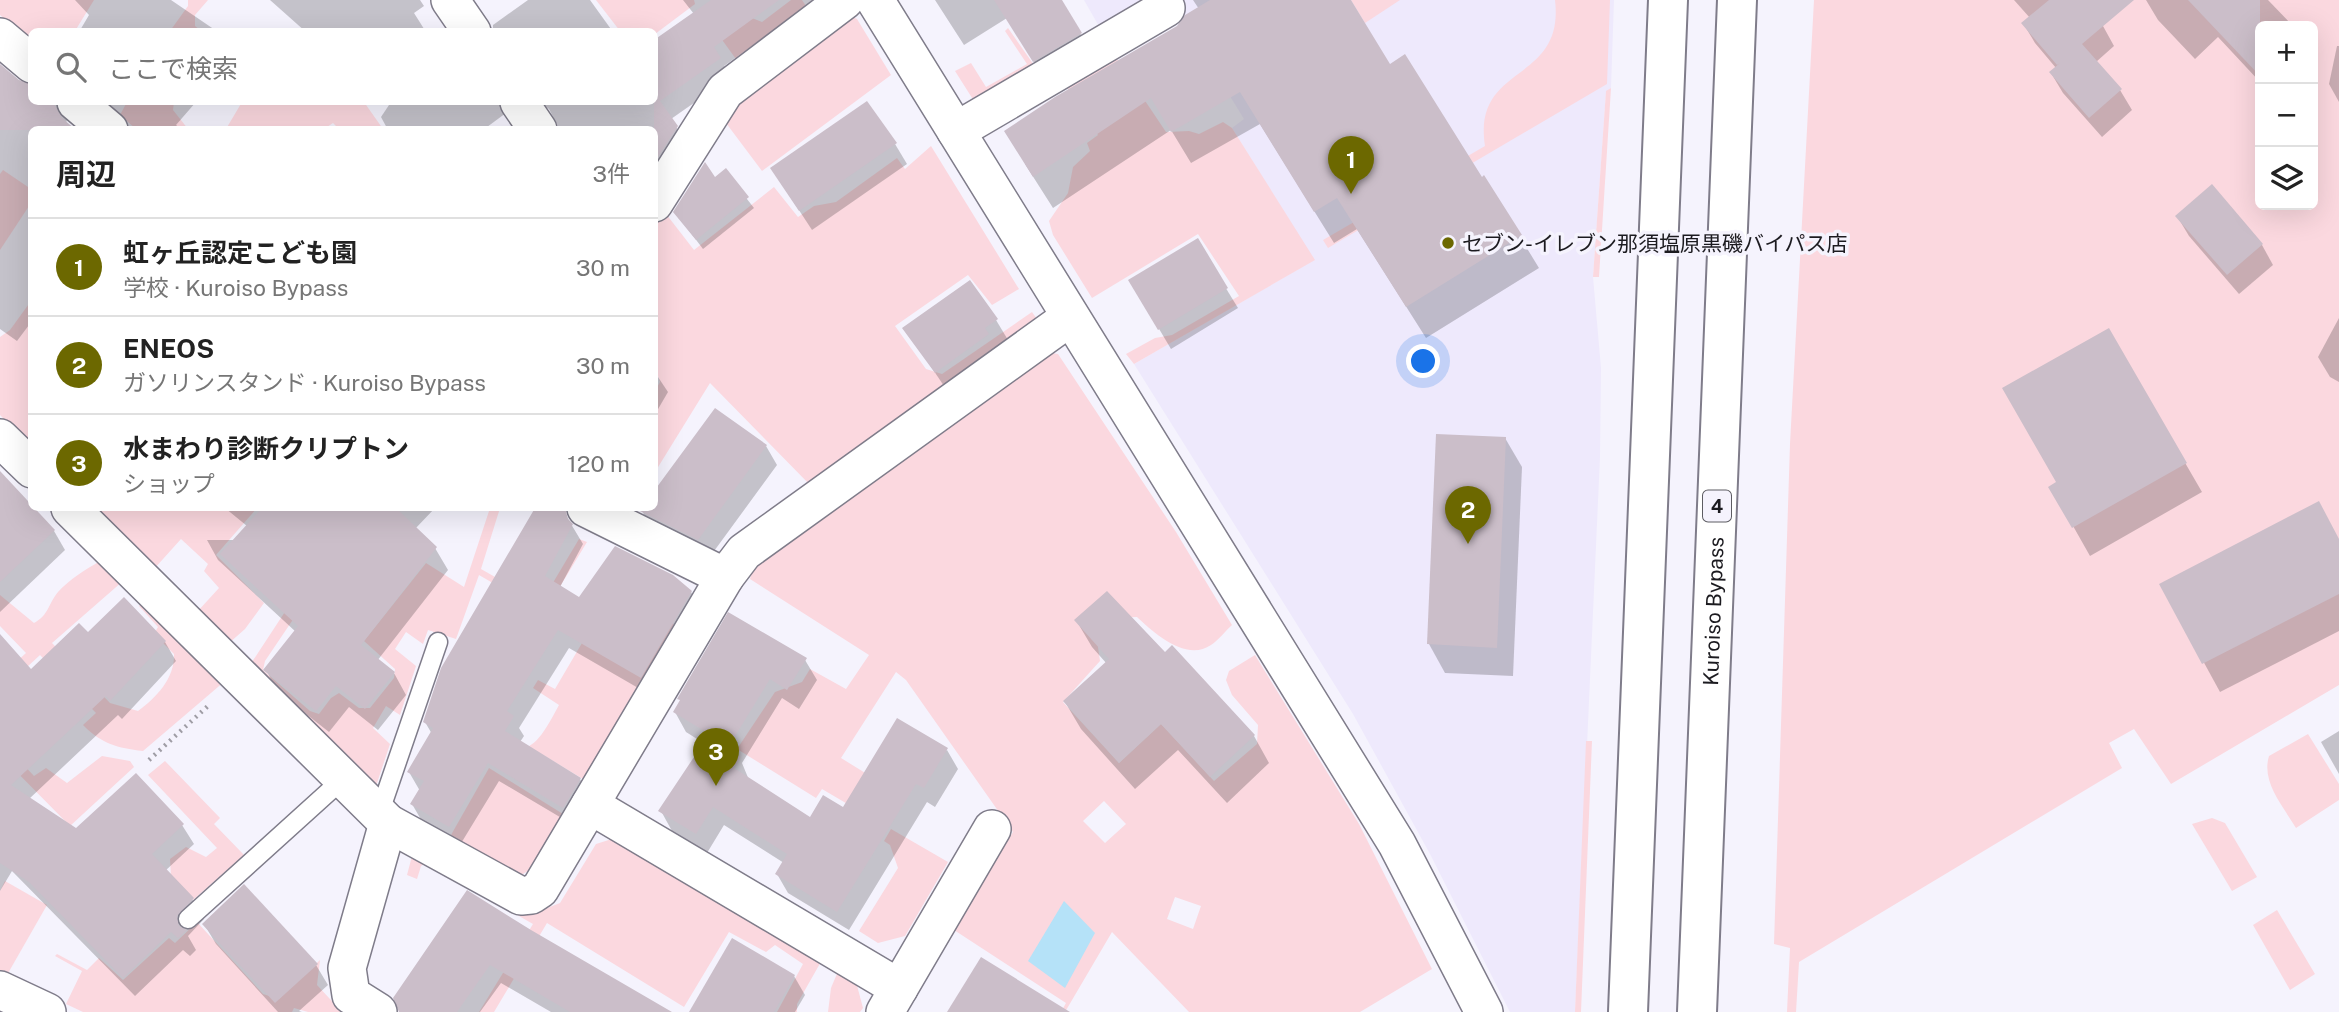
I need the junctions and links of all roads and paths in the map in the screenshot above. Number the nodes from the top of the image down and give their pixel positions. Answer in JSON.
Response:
{"nodes":[{"id":1,"x":450,"y":0,"type":"edge"},
{"id":2,"x":845,"y":0,"type":"edge"},
{"id":3,"x":875,"y":0,"type":"edge"},
{"id":4,"x":1668,"y":0,"type":"edge"},
{"id":5,"x":1737,"y":0,"type":"edge"},
{"id":6,"x":1166,"y":8,"type":"dead end"},
{"id":7,"x":469,"y":28,"type":"edge"},
{"id":8,"x":0,"y":37,"type":"edge"},
{"id":9,"x":28,"y":61,"type":"edge"},
{"id":10,"x":79,"y":105,"type":"edge"},
{"id":11,"x":521,"y":105,"type":"edge"},
{"id":12,"x":103,"y":126,"type":"edge"},
{"id":13,"x":535,"y":126,"type":"edge"},
{"id":14,"x":956,"y":131,"type":"junction"},
{"id":15,"x":658,"y":197,"type":"edge"},
{"id":16,"x":1069,"y":317,"type":"junction"},
{"id":17,"x":0,"y":438,"type":"edge"},
{"id":18,"x":28,"y":465,"type":"edge"},
{"id":19,"x":73,"y":511,"type":"edge"},
{"id":20,"x":592,"y":511,"type":"edge"},
{"id":21,"x":724,"y":577,"type":"junction"},
{"id":22,"x":438,"y":642,"type":"dead end"},
{"id":23,"x":241,"y":676,"type":"junction"},
{"id":24,"x":149,"y":760,"type":"dead end"},
{"id":25,"x":344,"y":778,"type":"junction"},
{"id":26,"x":590,"y":805,"type":"junction"},
{"id":27,"x":383,"y":818,"type":"junction"},
{"id":28,"x":992,"y":829,"type":"dead end"},
{"id":29,"x":188,"y":919,"type":"dead end"},
{"id":30,"x":0,"y":990,"type":"edge"},
{"id":31,"x":892,"y":1000,"type":"edge"},
{"id":32,"x":47,"y":1012,"type":"edge"},
{"id":33,"x":378,"y":1012,"type":"edge"},
{"id":34,"x":1485,"y":1012,"type":"edge"},
{"id":35,"x":1628,"y":1012,"type":"edge"},
{"id":36,"x":1697,"y":1012,"type":"edge"}],
"edges":[{"from":1,"to":7,"type":"street"},
{"from":2,"to":15,"type":"street"},
{"from":3,"to":14,"type":"street"},
{"from":4,"to":35,"type":"highway"},
{"from":5,"to":36,"type":"highway","name":"Kuroiso Bypass","number":"4"},
{"from":6,"to":14,"type":"street"},
{"from":8,"to":9,"type":"street"},
{"from":10,"to":12,"type":"street"},
{"from":11,"to":13,"type":"street"},
{"from":14,"to":16,"type":"street"},
{"from":16,"to":21,"type":"street"},
{"from":16,"to":34,"type":"street"},
{"from":17,"to":18,"type":"street"},
{"from":19,"to":23,"type":"street"},
{"from":20,"to":21,"type":"street"},
{"from":21,"to":26,"type":"street"},
{"from":22,"to":27,"type":"lane"},
{"from":23,"to":24,"type":"path"},
{"from":23,"to":25,"type":"street"},
{"from":25,"to":27,"type":"street"},
{"from":25,"to":29,"type":"lane"},
{"from":26,"to":27,"type":"street"},
{"from":26,"to":31,"type":"street"},
{"from":27,"to":33,"type":"street"},
{"from":28,"to":31,"type":"street"},
{"from":30,"to":32,"type":"street"}]}
